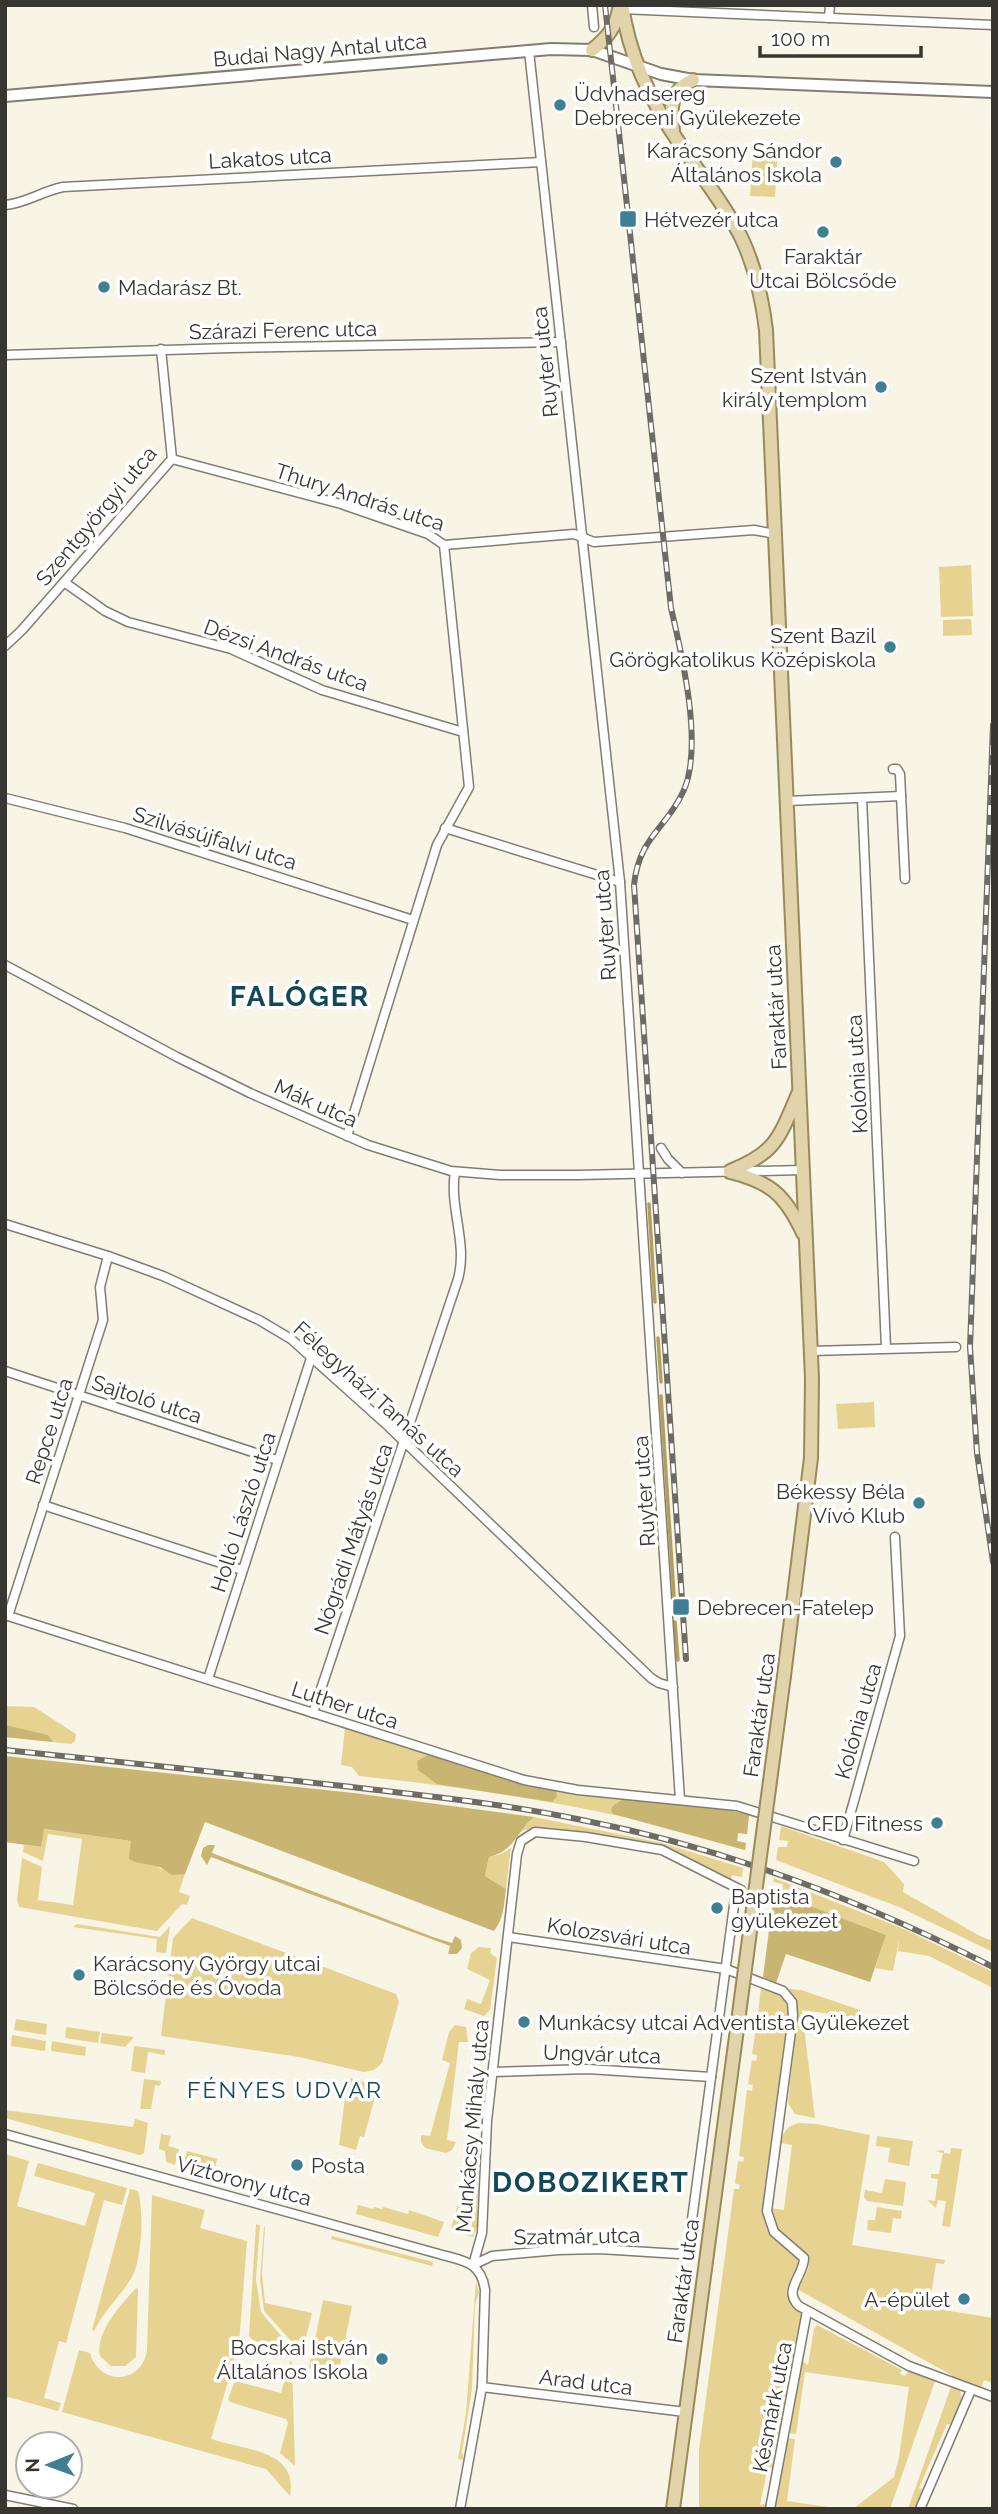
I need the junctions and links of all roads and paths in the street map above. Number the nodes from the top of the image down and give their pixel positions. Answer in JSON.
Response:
{"nodes":[{"id":1,"x":592,"y":5,"type":"edge"},
{"id":2,"x":830,"y":5,"type":"edge"},
{"id":3,"x":621,"y":7,"type":"edge"},
{"id":4,"x":829,"y":18,"type":"junction"},
{"id":5,"x":993,"y":25,"type":"edge"},
{"id":6,"x":594,"y":27,"type":"dead end"},
{"id":7,"x":592,"y":50,"type":"junction"},
{"id":8,"x":529,"y":51,"type":"junction"},
{"id":9,"x":637,"y":65,"type":"junction"},
{"id":10,"x":693,"y":80,"type":"junction"},
{"id":11,"x":993,"y":92,"type":"edge"},
{"id":12,"x":5,"y":96,"type":"edge"},
{"id":13,"x":674,"y":135,"type":"junction"},
{"id":14,"x":541,"y":162,"type":"junction"},
{"id":15,"x":5,"y":205,"type":"edge"},
{"id":16,"x":561,"y":342,"type":"junction"},
{"id":17,"x":160,"y":349,"type":"junction"},
{"id":18,"x":5,"y":355,"type":"edge"},
{"id":19,"x":172,"y":459,"type":"junction"},
{"id":20,"x":775,"y":534,"type":"junction"},
{"id":21,"x":582,"y":536,"type":"junction"},
{"id":22,"x":444,"y":545,"type":"junction"},
{"id":23,"x":64,"y":582,"type":"junction"},
{"id":24,"x":5,"y":646,"type":"edge"},
{"id":25,"x":463,"y":732,"type":"junction"},
{"id":26,"x":893,"y":769,"type":"dead end"},
{"id":27,"x":901,"y":796,"type":"junction"},
{"id":28,"x":862,"y":797,"type":"junction"},
{"id":29,"x":5,"y":798,"type":"edge"},
{"id":30,"x":787,"y":801,"type":"junction"},
{"id":31,"x":445,"y":828,"type":"junction"},
{"id":32,"x":905,"y":879,"type":"dead end"},
{"id":33,"x":620,"y":881,"type":"junction"},
{"id":34,"x":413,"y":920,"type":"junction"},
{"id":35,"x":5,"y":965,"type":"edge"},
{"id":36,"x":800,"y":1091,"type":"junction"},
{"id":37,"x":348,"y":1136,"type":"junction"},
{"id":38,"x":661,"y":1148,"type":"dead end"},
{"id":39,"x":803,"y":1170,"type":"junction"},
{"id":40,"x":730,"y":1171,"type":"junction"},
{"id":41,"x":455,"y":1172,"type":"junction"},
{"id":42,"x":682,"y":1173,"type":"junction"},
{"id":43,"x":640,"y":1174,"type":"junction"},
{"id":44,"x":5,"y":1225,"type":"edge"},
{"id":45,"x":806,"y":1240,"type":"junction"},
{"id":46,"x":107,"y":1256,"type":"junction"},
{"id":47,"x":956,"y":1347,"type":"dead end"},
{"id":48,"x":886,"y":1348,"type":"junction"},
{"id":49,"x":811,"y":1350,"type":"junction"},
{"id":50,"x":312,"y":1355,"type":"junction"},
{"id":51,"x":5,"y":1371,"type":"edge"},
{"id":52,"x":79,"y":1395,"type":"junction"},
{"id":53,"x":404,"y":1441,"type":"junction"},
{"id":54,"x":277,"y":1460,"type":"junction"},
{"id":55,"x":43,"y":1505,"type":"junction"},
{"id":56,"x":895,"y":1537,"type":"dead end"},
{"id":57,"x":242,"y":1570,"type":"junction"},
{"id":58,"x":6,"y":1615,"type":"edge"},
{"id":59,"x":208,"y":1679,"type":"junction"},
{"id":60,"x":673,"y":1687,"type":"junction"},
{"id":61,"x":313,"y":1713,"type":"junction"},
{"id":62,"x":680,"y":1800,"type":"junction"},
{"id":63,"x":843,"y":1840,"type":"junction"},
{"id":64,"x":914,"y":1861,"type":"dead end"},
{"id":65,"x":741,"y":1890,"type":"joint"},
{"id":66,"x":508,"y":1937,"type":"junction"},
{"id":67,"x":726,"y":1969,"type":"junction"},
{"id":68,"x":492,"y":2072,"type":"junction"},
{"id":69,"x":710,"y":2077,"type":"junction"},
{"id":70,"x":5,"y":2134,"type":"edge"},
{"id":71,"x":684,"y":2252,"type":"joint"},
{"id":72,"x":473,"y":2265,"type":"junction"},
{"id":73,"x":807,"y":2311,"type":"junction"},
{"id":74,"x":482,"y":2387,"type":"junction"},
{"id":75,"x":971,"y":2390,"type":"junction"},
{"id":76,"x":993,"y":2397,"type":"edge"},
{"id":77,"x":685,"y":2412,"type":"junction"},
{"id":78,"x":5,"y":2495,"type":"edge"},
{"id":79,"x":74,"y":2509,"type":"edge"},
{"id":80,"x":460,"y":2509,"type":"edge"},
{"id":81,"x":673,"y":2509,"type":"edge"},
{"id":82,"x":770,"y":2509,"type":"edge"},
{"id":83,"x":920,"y":2509,"type":"edge"}],
"edges":[{"from":1,"to":6,"type":"street"},
{"from":2,"to":4,"type":"street"},
{"from":3,"to":4,"type":"street"},
{"from":3,"to":7,"type":"main road"},
{"from":3,"to":9,"type":"main road","name":"Faraktár utca"},
{"from":4,"to":5,"type":"street"},
{"from":7,"to":8,"type":"street","name":"Budai Nagy Antal utca"},
{"from":7,"to":9,"type":"street","name":"Budai Nagy Antal utca"},
{"from":8,"to":12,"type":"street","name":"Budai Nagy Antal utca"},
{"from":8,"to":14,"type":"street","name":"Ruyter utca"},
{"from":9,"to":10,"type":"street"},
{"from":9,"to":13,"type":"main road","name":"Faraktár utca"},
{"from":10,"to":11,"type":"street"},
{"from":10,"to":13,"type":"main road"},
{"from":13,"to":20,"type":"main road","name":"Faraktár utca"},
{"from":14,"to":15,"type":"street","name":"Lakatos utca"},
{"from":14,"to":16,"type":"street","name":"Ruyter utca"},
{"from":16,"to":17,"type":"street","name":"Szárazi Ferenc utca"},
{"from":16,"to":21,"type":"street","name":"Ruyter utca"},
{"from":17,"to":18,"type":"street","name":"Szárazi Ferenc utca"},
{"from":17,"to":19,"type":"street","name":"Szentgyörgyi utca"},
{"from":19,"to":22,"type":"street","name":"Thury András utca"},
{"from":19,"to":23,"type":"street","name":"Szentgyörgyi utca"},
{"from":20,"to":21,"type":"street","name":"Thury András utca"},
{"from":20,"to":30,"type":"main road","name":"Faraktár utca"},
{"from":21,"to":22,"type":"street","name":"Thury András utca"},
{"from":21,"to":33,"type":"street","name":"Ruyter utca"},
{"from":22,"to":25,"type":"street"},
{"from":23,"to":24,"type":"street","name":"Szentgyörgyi utca"},
{"from":23,"to":25,"type":"street","name":"Dézsi András utca"},
{"from":25,"to":31,"type":"street"},
{"from":26,"to":27,"type":"street"},
{"from":27,"to":28,"type":"street"},
{"from":27,"to":32,"type":"street"},
{"from":28,"to":30,"type":"street"},
{"from":28,"to":48,"type":"street","name":"Kolónia utca"},
{"from":29,"to":34,"type":"street","name":"Szilvásújfalvi utca"},
{"from":30,"to":36,"type":"main road","name":"Faraktár utca"},
{"from":31,"to":33,"type":"street"},
{"from":31,"to":34,"type":"street"},
{"from":33,"to":43,"type":"street","name":"Ruyter utca"},
{"from":34,"to":37,"type":"street"},
{"from":35,"to":37,"type":"street","name":"Mák utca"},
{"from":36,"to":39,"type":"main road","name":"Faraktár utca"},
{"from":36,"to":40,"type":"main road"},
{"from":37,"to":41,"type":"street","name":"Mák utca"},
{"from":38,"to":42,"type":"street"},
{"from":39,"to":40,"type":"street","name":"Mák utca"},
{"from":39,"to":45,"type":"main road","name":"Faraktár utca"},
{"from":40,"to":42,"type":"street","name":"Mák utca"},
{"from":40,"to":45,"type":"main road"},
{"from":41,"to":43,"type":"street","name":"Mák utca"},
{"from":41,"to":53,"type":"street","name":"Nógrádi Mátyás utca"},
{"from":42,"to":43,"type":"street","name":"Mák utca"},
{"from":43,"to":60,"type":"street","name":"Ruyter utca"},
{"from":44,"to":46,"type":"street","name":"Félegyházi Tamás utca"},
{"from":45,"to":49,"type":"main road","name":"Faraktár utca"},
{"from":46,"to":50,"type":"street","name":"Félegyházi Tamás utca"},
{"from":46,"to":52,"type":"street","name":"Repce utca"},
{"from":47,"to":48,"type":"street"},
{"from":48,"to":49,"type":"street"},
{"from":49,"to":77,"type":"main road","name":"Faraktár utca","bridge":true},
{"from":50,"to":53,"type":"street","name":"Félegyházi Tamás utca"},
{"from":50,"to":54,"type":"street","name":"Holló László utca"},
{"from":51,"to":52,"type":"street","name":"Sajtoló utca"},
{"from":52,"to":54,"type":"street","name":"Sajtoló utca"},
{"from":52,"to":55,"type":"street","name":"Repce utca"},
{"from":53,"to":60,"type":"street","name":"Félegyházi Tamás utca"},
{"from":53,"to":61,"type":"street","name":"Nógrádi Mátyás utca"},
{"from":54,"to":57,"type":"street","name":"Holló László utca"},
{"from":55,"to":57,"type":"street"},
{"from":55,"to":58,"type":"street","name":"Repce utca"},
{"from":56,"to":63,"type":"street","name":"Kolónia utca"},
{"from":57,"to":59,"type":"street","name":"Holló László utca"},
{"from":58,"to":59,"type":"street","name":"Luther utca"},
{"from":59,"to":61,"type":"street","name":"Luther utca"},
{"from":60,"to":62,"type":"street","name":"Ruyter utca"},
{"from":61,"to":62,"type":"street","name":"Luther utca"},
{"from":62,"to":63,"type":"street","name":"Luther utca"},
{"from":63,"to":64,"type":"street"},
{"from":65,"to":66,"type":"street","name":"Munkácsy Mihály utca"},
{"from":65,"to":67,"type":"street","name":"Faraktár utca"},
{"from":66,"to":67,"type":"street","name":"Kolozsvári utca"},
{"from":66,"to":68,"type":"street","name":"Munkácsy Mihály utca"},
{"from":67,"to":69,"type":"street","name":"Faraktár utca"},
{"from":67,"to":73,"type":"street"},
{"from":68,"to":69,"type":"street","name":"Ungvár utca"},
{"from":68,"to":72,"type":"street","name":"Munkácsy Mihály utca"},
{"from":69,"to":71,"type":"street","name":"Faraktár utca"},
{"from":70,"to":72,"type":"street","name":"Víztorony utca"},
{"from":71,"to":72,"type":"street","name":"Szatmár utca"},
{"from":72,"to":74,"type":"street","name":"Munkácsy Mihály utca"},
{"from":73,"to":75,"type":"street"},
{"from":73,"to":82,"type":"street","name":"Késmárk utca"},
{"from":74,"to":77,"type":"street","name":"Arad utca"},
{"from":74,"to":80,"type":"street","name":"Munkácsy Mihály utca"},
{"from":75,"to":76,"type":"street"},
{"from":75,"to":83,"type":"street"},
{"from":77,"to":81,"type":"main road","name":"Faraktár utca"},
{"from":78,"to":79,"type":"street"}]}
